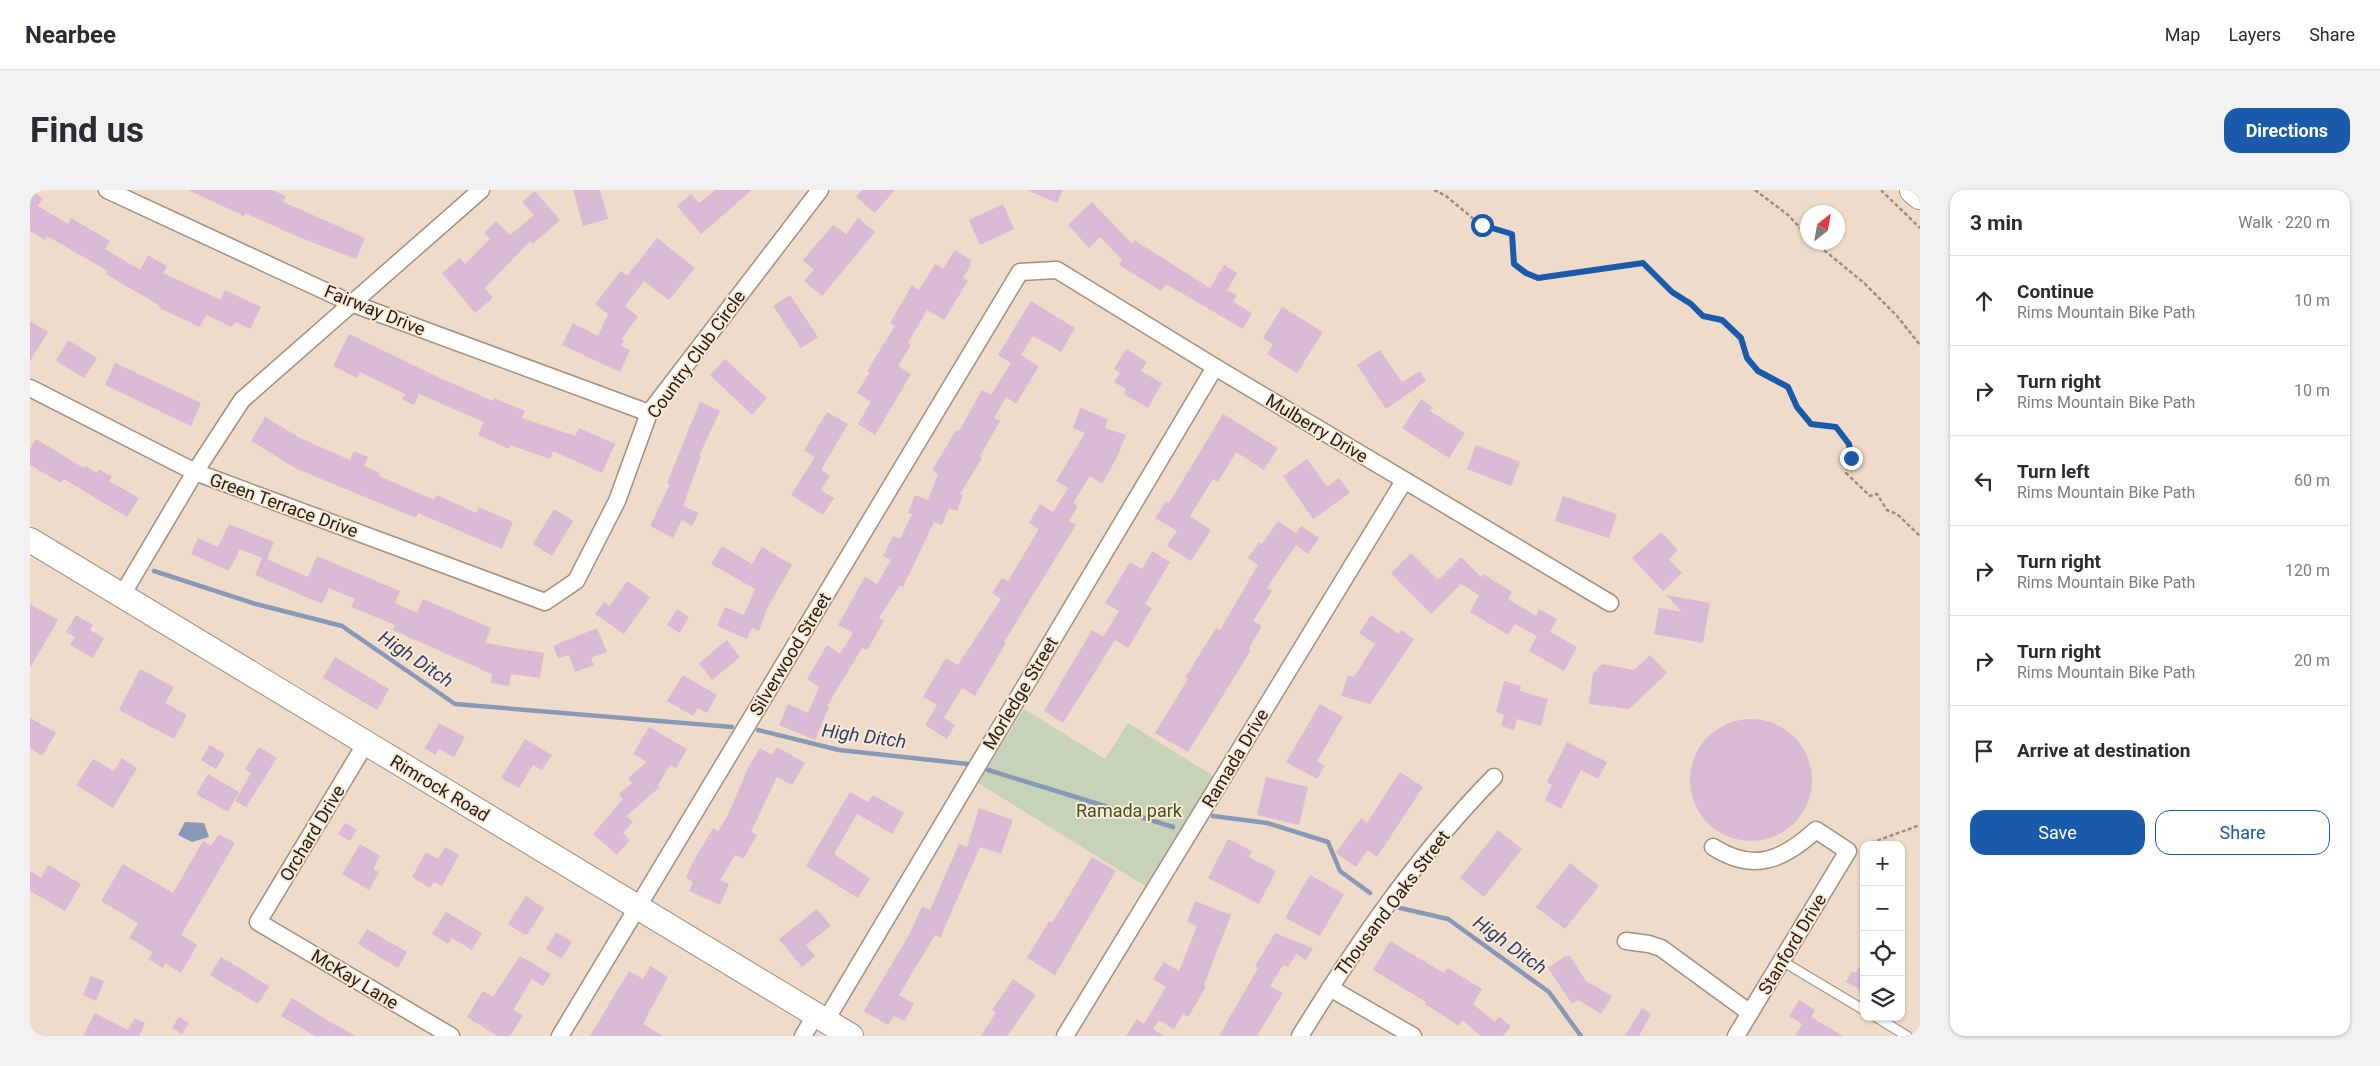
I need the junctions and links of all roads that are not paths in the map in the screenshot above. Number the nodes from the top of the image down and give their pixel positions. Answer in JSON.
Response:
{"nodes":[{"id":1,"x":107,"y":190,"type":"edge"},
{"id":2,"x":481,"y":190,"type":"edge"},
{"id":3,"x":820,"y":190,"type":"edge"},
{"id":4,"x":1914,"y":190,"type":"edge"},
{"id":5,"x":1920,"y":195,"type":"edge"},
{"id":6,"x":1020,"y":272,"type":"joint"},
{"id":7,"x":351,"y":303,"type":"junction"},
{"id":8,"x":1215,"y":367,"type":"junction"},
{"id":9,"x":30,"y":388,"type":"edge"},
{"id":10,"x":649,"y":413,"type":"junction"},
{"id":11,"x":195,"y":472,"type":"junction"},
{"id":12,"x":1404,"y":481,"type":"junction"},
{"id":13,"x":30,"y":540,"type":"edge"},
{"id":14,"x":122,"y":595,"type":"junction"},
{"id":15,"x":546,"y":602,"type":"joint"},
{"id":16,"x":1610,"y":603,"type":"dead end"},
{"id":17,"x":366,"y":744,"type":"junction"},
{"id":18,"x":1494,"y":777,"type":"dead end"},
{"id":19,"x":1713,"y":847,"type":"dead end"},
{"id":20,"x":638,"y":907,"type":"junction"},
{"id":21,"x":258,"y":922,"type":"joint"},
{"id":22,"x":1626,"y":941,"type":"dead end"},
{"id":23,"x":1782,"y":961,"type":"junction"},
{"id":24,"x":1330,"y":988,"type":"junction"},
{"id":25,"x":1860,"y":1008,"type":"edge"},
{"id":26,"x":1750,"y":1013,"type":"junction"},
{"id":27,"x":821,"y":1017,"type":"junction"},
{"id":28,"x":1883,"y":1021,"type":"edge"},
{"id":29,"x":451,"y":1036,"type":"edge"},
{"id":30,"x":560,"y":1036,"type":"edge"},
{"id":31,"x":803,"y":1036,"type":"edge"},
{"id":32,"x":851,"y":1036,"type":"edge"},
{"id":33,"x":1065,"y":1036,"type":"edge"},
{"id":34,"x":1300,"y":1036,"type":"edge"},
{"id":35,"x":1414,"y":1036,"type":"edge"},
{"id":36,"x":1736,"y":1036,"type":"edge"},
{"id":37,"x":1907,"y":1036,"type":"edge"}],
"edges":[{"from":1,"to":7,"type":"street","name":"Fairway Drive"},
{"from":2,"to":7,"type":"street"},
{"from":3,"to":10,"type":"street","name":"Country Club Circle"},
{"from":4,"to":5,"type":"highway"},
{"from":6,"to":8,"type":"street","name":"Mulberry Drive"},
{"from":6,"to":20,"type":"street","name":"Silverwood Street"},
{"from":7,"to":10,"type":"street","name":"Fairway Drive"},
{"from":7,"to":11,"type":"street"},
{"from":8,"to":12,"type":"street","name":"Mulberry Drive"},
{"from":8,"to":27,"type":"street","name":"Morledge Street"},
{"from":9,"to":11,"type":"street","name":"Green Terrace Drive"},
{"from":10,"to":15,"type":"street","name":"Country Club Circle"},
{"from":11,"to":14,"type":"street"},
{"from":11,"to":15,"type":"street","name":"Green Terrace Drive"},
{"from":12,"to":16,"type":"street","name":"Mulberry Drive"},
{"from":12,"to":33,"type":"street","name":"Ramada Drive"},
{"from":13,"to":14,"type":"main road","name":"Rimrock Road"},
{"from":14,"to":17,"type":"main road","name":"Rimrock Road"},
{"from":17,"to":20,"type":"main road","name":"Rimrock Road"},
{"from":17,"to":21,"type":"street","name":"Orchard Drive"},
{"from":18,"to":24,"type":"street","name":"Thousand Oaks Street"},
{"from":19,"to":23,"type":"street","name":"Stanford Drive"},
{"from":20,"to":27,"type":"main road","name":"Rimrock Road"},
{"from":20,"to":30,"type":"street","name":"Silverwood Street"},
{"from":21,"to":29,"type":"street","name":"McKay Lane"},
{"from":22,"to":26,"type":"street"},
{"from":23,"to":25,"type":"lane"},
{"from":23,"to":26,"type":"street","name":"Stanford Drive"},
{"from":24,"to":34,"type":"street","name":"Thousand Oaks Street"},
{"from":24,"to":35,"type":"street"},
{"from":26,"to":36,"type":"street","name":"Stanford Drive"},
{"from":27,"to":31,"type":"street","name":"Morledge Street"},
{"from":27,"to":32,"type":"main road","name":"Rimrock Road"},
{"from":28,"to":37,"type":"lane"}]}
